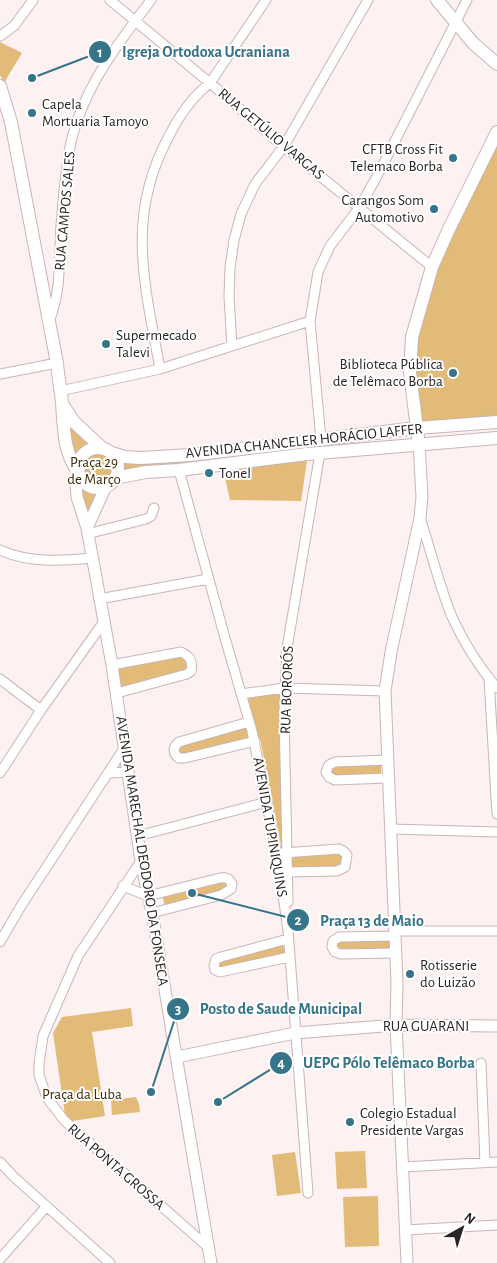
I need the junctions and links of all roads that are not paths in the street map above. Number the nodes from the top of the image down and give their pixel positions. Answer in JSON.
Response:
{"nodes":[{"id":1,"x":33,"y":0,"type":"edge"},
{"id":2,"x":110,"y":0,"type":"edge"},
{"id":3,"x":151,"y":0,"type":"edge"},
{"id":4,"x":266,"y":0,"type":"edge"},
{"id":5,"x":368,"y":0,"type":"edge"},
{"id":6,"x":437,"y":0,"type":"edge"},
{"id":7,"x":467,"y":0,"type":"edge"},
{"id":8,"x":135,"y":21,"type":"junction"},
{"id":9,"x":456,"y":23,"type":"junction"},
{"id":10,"x":0,"y":36,"type":"edge"},
{"id":11,"x":497,"y":64,"type":"edge"},
{"id":12,"x":210,"y":83,"type":"junction"},
{"id":13,"x":0,"y":86,"type":"edge"},
{"id":14,"x":497,"y":132,"type":"edge"},
{"id":15,"x":284,"y":146,"type":"junction"},
{"id":16,"x":359,"y":208,"type":"junction"},
{"id":17,"x":432,"y":267,"type":"junction"},
{"id":18,"x":310,"y":321,"type":"junction"},
{"id":19,"x":49,"y":322,"type":"junction"},
{"id":20,"x":232,"y":346,"type":"junction"},
{"id":21,"x":57,"y":363,"type":"junction"},
{"id":22,"x":160,"y":369,"type":"junction"},
{"id":23,"x":0,"y":374,"type":"edge"},
{"id":24,"x":61,"y":397,"type":"junction"},
{"id":25,"x":497,"y":422,"type":"edge"},
{"id":26,"x":418,"y":428,"type":"junction"},
{"id":27,"x":497,"y":438,"type":"edge"},
{"id":28,"x":321,"y":439,"type":"junction"},
{"id":29,"x":419,"y":444,"type":"junction"},
{"id":30,"x":107,"y":450,"type":"junction"},
{"id":31,"x":320,"y":453,"type":"junction"},
{"id":32,"x":179,"y":470,"type":"junction"},
{"id":33,"x":78,"y":472,"type":"junction"},
{"id":34,"x":111,"y":482,"type":"junction"},
{"id":35,"x":154,"y":508,"type":"dead end"},
{"id":36,"x":420,"y":518,"type":"junction"},
{"id":37,"x":87,"y":531,"type":"junction"},
{"id":38,"x":0,"y":550,"type":"edge"},
{"id":39,"x":92,"y":558,"type":"junction"},
{"id":40,"x":208,"y":579,"type":"junction"},
{"id":41,"x":99,"y":599,"type":"junction"},
{"id":42,"x":103,"y":623,"type":"junction"},
{"id":43,"x":112,"y":665,"type":"junction"},
{"id":44,"x":489,"y":678,"type":"junction"},
{"id":45,"x":0,"y":679,"type":"edge"},
{"id":46,"x":284,"y":688,"type":"junction"},
{"id":47,"x":497,"y":688,"type":"edge"},
{"id":48,"x":385,"y":690,"type":"junction"},
{"id":49,"x":117,"y":693,"type":"junction"},
{"id":50,"x":241,"y":694,"type":"junction"},
{"id":51,"x":41,"y":710,"type":"junction"},
{"id":52,"x":249,"y":722,"type":"junction"},
{"id":53,"x":255,"y":742,"type":"junction"},
{"id":54,"x":125,"y":748,"type":"junction"},
{"id":55,"x":388,"y":760,"type":"junction"},
{"id":56,"x":129,"y":772,"type":"junction"},
{"id":57,"x":0,"y":773,"type":"edge"},
{"id":58,"x":110,"y":773,"type":"junction"},
{"id":59,"x":388,"y":778,"type":"junction"},
{"id":60,"x":268,"y":802,"type":"junction"},
{"id":61,"x":497,"y":814,"type":"edge"},
{"id":62,"x":391,"y":828,"type":"junction"},
{"id":63,"x":497,"y":832,"type":"edge"},
{"id":64,"x":138,"y":836,"type":"junction"},
{"id":65,"x":282,"y":853,"type":"junction"},
{"id":66,"x":141,"y":861,"type":"junction"},
{"id":67,"x":288,"y":872,"type":"junction"},
{"id":68,"x":123,"y":886,"type":"junction"},
{"id":69,"x":148,"y":896,"type":"junction"},
{"id":70,"x":152,"y":913,"type":"junction"},
{"id":71,"x":497,"y":931,"type":"edge"},
{"id":72,"x":288,"y":934,"type":"junction"},
{"id":73,"x":394,"y":934,"type":"junction"},
{"id":74,"x":0,"y":942,"type":"edge"},
{"id":75,"x":395,"y":953,"type":"junction"},
{"id":76,"x":289,"y":957,"type":"junction"},
{"id":77,"x":396,"y":1025,"type":"junction"},
{"id":78,"x":497,"y":1026,"type":"edge"},
{"id":79,"x":295,"y":1033,"type":"junction"},
{"id":80,"x":177,"y":1056,"type":"junction"},
{"id":81,"x":481,"y":1062,"type":"dead end"},
{"id":82,"x":0,"y":1162,"type":"edge"},
{"id":83,"x":497,"y":1162,"type":"edge"},
{"id":84,"x":485,"y":1163,"type":"junction"},
{"id":85,"x":402,"y":1167,"type":"junction"},
{"id":86,"x":308,"y":1193,"type":"dead end"},
{"id":87,"x":46,"y":1207,"type":"junction"},
{"id":88,"x":497,"y":1225,"type":"edge"},
{"id":89,"x":405,"y":1230,"type":"junction"},
{"id":90,"x":208,"y":1247,"type":"junction"},
{"id":91,"x":0,"y":1259,"type":"edge"},
{"id":92,"x":110,"y":1263,"type":"edge"},
{"id":93,"x":211,"y":1263,"type":"edge"},
{"id":94,"x":407,"y":1263,"type":"edge"}],
"edges":[{"from":1,"to":10,"type":"street"},
{"from":2,"to":8,"type":"street","name":"RUA GETÚLIO VARGAS"},
{"from":3,"to":8,"type":"street","name":"RUA CAMPOS SALES"},
{"from":4,"to":12,"type":"street"},
{"from":5,"to":15,"type":"street"},
{"from":6,"to":9,"type":"main road"},
{"from":7,"to":9,"type":"street"},
{"from":8,"to":12,"type":"street","name":"RUA GETÚLIO VARGAS"},
{"from":8,"to":19,"type":"street","name":"RUA CAMPOS SALES"},
{"from":9,"to":11,"type":"main road"},
{"from":9,"to":16,"type":"street"},
{"from":12,"to":15,"type":"street","name":"RUA GETÚLIO VARGAS"},
{"from":12,"to":22,"type":"street"},
{"from":13,"to":19,"type":"main road","name":"AVENIDA MARECHAL DEODORO DA FONSECA"},
{"from":14,"to":17,"type":"main road"},
{"from":15,"to":16,"type":"street","name":"RUA GETÚLIO VARGAS"},
{"from":15,"to":20,"type":"street"},
{"from":16,"to":17,"type":"street","name":"RUA GETÚLIO VARGAS"},
{"from":16,"to":18,"type":"street"},
{"from":17,"to":26,"type":"main road"},
{"from":18,"to":20,"type":"street"},
{"from":18,"to":28,"type":"street"},
{"from":19,"to":21,"type":"main road","name":"AVENIDA MARECHAL DEODORO DA FONSECA"},
{"from":20,"to":22,"type":"street"},
{"from":21,"to":23,"type":"street"},
{"from":21,"to":24,"type":"main road","name":"AVENIDA MARECHAL DEODORO DA FONSECA"},
{"from":22,"to":24,"type":"street"},
{"from":24,"to":30,"type":"main road","name":"AVENIDA MARECHAL DEODORO DA FONSECA"},
{"from":24,"to":33,"type":"main road","name":"AVENIDA MARECHAL DEODORO DA FONSECA"},
{"from":25,"to":26,"type":"main road","name":"AVENIDA CHANCELER HORÁCIO LAFFER"},
{"from":26,"to":28,"type":"main road","name":"AVENIDA CHANCELER HORÁCIO LAFFER"},
{"from":26,"to":29,"type":"main road"},
{"from":27,"to":29,"type":"main road","name":"AVENIDA CHANCELER HORÁCIO LAFFER"},
{"from":28,"to":30,"type":"main road","name":"AVENIDA CHANCELER HORÁCIO LAFFER"},
{"from":29,"to":31,"type":"main road","name":"AVENIDA CHANCELER HORÁCIO LAFFER"},
{"from":29,"to":36,"type":"street"},
{"from":30,"to":33,"type":"main road"},
{"from":30,"to":34,"type":"main road"},
{"from":31,"to":32,"type":"main road","name":"AVENIDA CHANCELER HORÁCIO LAFFER"},
{"from":31,"to":46,"type":"street","name":"RUA BORORÓS"},
{"from":32,"to":34,"type":"main road","name":"AVENIDA CHANCELER HORÁCIO LAFFER"},
{"from":32,"to":40,"type":"street","name":"AVENIDA TUPINIQUINS"},
{"from":33,"to":34,"type":"main road"},
{"from":33,"to":37,"type":"street","name":"AVENIDA MARECHAL DEODORO DA FONSECA"},
{"from":34,"to":37,"type":"street"},
{"from":35,"to":37,"type":"street"},
{"from":36,"to":44,"type":"street"},
{"from":36,"to":48,"type":"street"},
{"from":37,"to":39,"type":"street","name":"AVENIDA MARECHAL DEODORO DA FONSECA"},
{"from":38,"to":39,"type":"street"},
{"from":39,"to":41,"type":"street","name":"AVENIDA MARECHAL DEODORO DA FONSECA"},
{"from":40,"to":41,"type":"street"},
{"from":40,"to":50,"type":"street","name":"AVENIDA TUPINIQUINS"},
{"from":41,"to":42,"type":"street","name":"AVENIDA MARECHAL DEODORO DA FONSECA"},
{"from":42,"to":43,"type":"street","name":"AVENIDA MARECHAL DEODORO DA FONSECA"},
{"from":42,"to":51,"type":"street"},
{"from":43,"to":49,"type":"street","name":"AVENIDA MARECHAL DEODORO DA FONSECA"},
{"from":43,"to":49,"type":"street"},
{"from":44,"to":47,"type":"street"},
{"from":44,"to":61,"type":"street"},
{"from":45,"to":51,"type":"street"},
{"from":46,"to":48,"type":"street"},
{"from":46,"to":50,"type":"street"},
{"from":46,"to":65,"type":"street","name":"RUA BORORÓS"},
{"from":48,"to":55,"type":"street"},
{"from":49,"to":54,"type":"street","name":"AVENIDA MARECHAL DEODORO DA FONSECA"},
{"from":50,"to":52,"type":"street","name":"AVENIDA TUPINIQUINS"},
{"from":51,"to":57,"type":"street"},
{"from":52,"to":53,"type":"street","name":"AVENIDA TUPINIQUINS"},
{"from":52,"to":53,"type":"street"},
{"from":53,"to":60,"type":"street","name":"AVENIDA TUPINIQUINS"},
{"from":54,"to":56,"type":"street","name":"AVENIDA MARECHAL DEODORO DA FONSECA"},
{"from":54,"to":58,"type":"street"},
{"from":55,"to":59,"type":"street"},
{"from":55,"to":59,"type":"street"},
{"from":56,"to":58,"type":"street"},
{"from":56,"to":64,"type":"street","name":"AVENIDA MARECHAL DEODORO DA FONSECA"},
{"from":58,"to":74,"type":"street"},
{"from":59,"to":62,"type":"street"},
{"from":60,"to":64,"type":"street"},
{"from":60,"to":65,"type":"street","name":"AVENIDA TUPINIQUINS"},
{"from":62,"to":63,"type":"street"},
{"from":62,"to":73,"type":"street"},
{"from":64,"to":66,"type":"street","name":"AVENIDA MARECHAL DEODORO DA FONSECA"},
{"from":65,"to":67,"type":"street","name":"RUA BORORÓS"},
{"from":65,"to":67,"type":"street"},
{"from":65,"to":72,"type":"street","name":"AVENIDA TUPINIQUINS"},
{"from":66,"to":68,"type":"street","name":"RUA PONTA GROSSA"},
{"from":66,"to":69,"type":"street","name":"AVENIDA MARECHAL DEODORO DA FONSECA"},
{"from":67,"to":72,"type":"street","name":"RUA BORORÓS"},
{"from":68,"to":69,"type":"street"},
{"from":68,"to":90,"type":"street","name":"RUA PONTA GROSSA"},
{"from":69,"to":70,"type":"street","name":"AVENIDA MARECHAL DEODORO DA FONSECA"},
{"from":69,"to":70,"type":"street"},
{"from":70,"to":80,"type":"street","name":"AVENIDA MARECHAL DEODORO DA FONSECA"},
{"from":71,"to":73,"type":"street"},
{"from":72,"to":76,"type":"street","name":"AVENIDA TUPINIQUINS"},
{"from":72,"to":76,"type":"street"},
{"from":73,"to":75,"type":"street"},
{"from":73,"to":75,"type":"street"},
{"from":75,"to":77,"type":"street"},
{"from":76,"to":79,"type":"street","name":"AVENIDA TUPINIQUINS"},
{"from":77,"to":78,"type":"street","name":"RUA GUARANI"},
{"from":77,"to":79,"type":"street","name":"RUA GUARANI"},
{"from":77,"to":85,"type":"street"},
{"from":79,"to":80,"type":"street","name":"RUA GUARANI"},
{"from":79,"to":86,"type":"street","name":"AVENIDA TUPINIQUINS"},
{"from":80,"to":90,"type":"street","name":"AVENIDA MARECHAL DEODORO DA FONSECA"},
{"from":81,"to":84,"type":"street"},
{"from":82,"to":87,"type":"street"},
{"from":83,"to":84,"type":"street"},
{"from":84,"to":85,"type":"street"},
{"from":85,"to":89,"type":"street"},
{"from":87,"to":91,"type":"street"},
{"from":87,"to":92,"type":"street"},
{"from":88,"to":89,"type":"street"},
{"from":89,"to":94,"type":"street"},
{"from":90,"to":93,"type":"street","name":"AVENIDA MARECHAL DEODORO DA FONSECA"}]}
